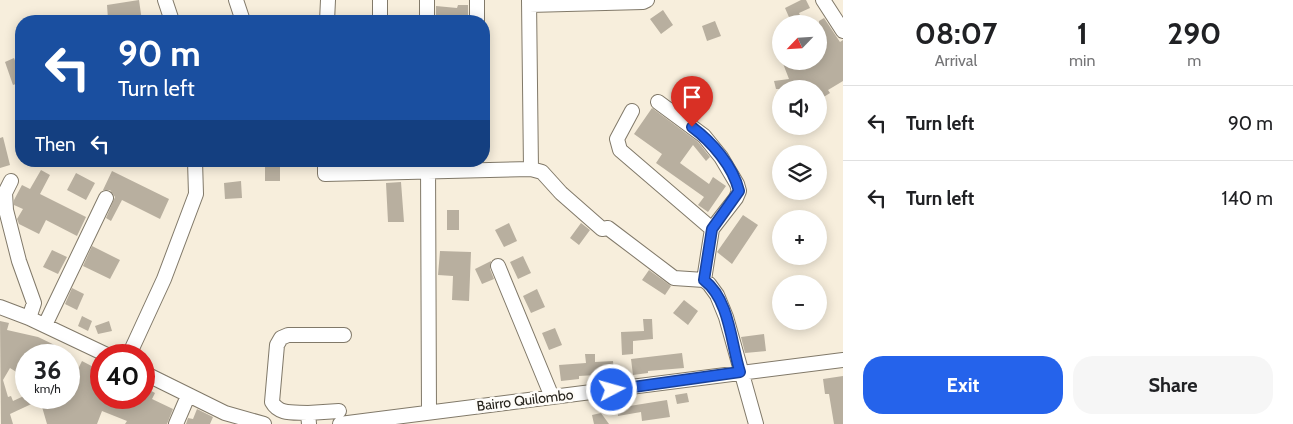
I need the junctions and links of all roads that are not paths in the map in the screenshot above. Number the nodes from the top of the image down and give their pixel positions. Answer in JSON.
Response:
{"nodes":[{"id":1,"x":165,"y":0,"type":"edge"},
{"id":2,"x":236,"y":0,"type":"edge"},
{"id":3,"x":328,"y":0,"type":"edge"},
{"id":4,"x":380,"y":0,"type":"edge"},
{"id":5,"x":427,"y":0,"type":"edge"},
{"id":6,"x":477,"y":0,"type":"edge"},
{"id":7,"x":647,"y":0,"type":"edge"},
{"id":8,"x":823,"y":0,"type":"edge"},
{"id":9,"x":529,"y":3,"type":"edge"},
{"id":10,"x":170,"y":15,"type":"edge"},
{"id":11,"x":241,"y":15,"type":"edge"},
{"id":12,"x":327,"y":15,"type":"edge"},
{"id":13,"x":380,"y":15,"type":"edge"},
{"id":14,"x":427,"y":15,"type":"edge"},
{"id":15,"x":477,"y":15,"type":"edge"},
{"id":16,"x":843,"y":31,"type":"edge"},
{"id":17,"x":658,"y":102,"type":"dead end"},
{"id":18,"x":632,"y":111,"type":"dead end"},
{"id":19,"x":490,"y":166,"type":"edge"},
{"id":20,"x":195,"y":167,"type":"edge"},
{"id":21,"x":325,"y":167,"type":"edge"},
{"id":22,"x":380,"y":167,"type":"edge"},
{"id":23,"x":428,"y":167,"type":"edge"},
{"id":24,"x":531,"y":168,"type":"junction"},
{"id":25,"x":11,"y":181,"type":"dead end"},
{"id":26,"x":106,"y":198,"type":"dead end"},
{"id":27,"x":712,"y":229,"type":"junction"},
{"id":28,"x":498,"y":266,"type":"dead end"},
{"id":29,"x":704,"y":280,"type":"junction"},
{"id":30,"x":0,"y":307,"type":"edge"},
{"id":31,"x":30,"y":318,"type":"junction"},
{"id":32,"x":45,"y":325,"type":"junction"},
{"id":33,"x":344,"y":335,"type":"dead end"},
{"id":34,"x":135,"y":344,"type":"edge"},
{"id":35,"x":90,"y":347,"type":"edge"},
{"id":36,"x":843,"y":360,"type":"edge"},
{"id":37,"x":740,"y":372,"type":"junction"},
{"id":38,"x":155,"y":379,"type":"edge"},
{"id":39,"x":188,"y":396,"type":"junction"},
{"id":40,"x":552,"y":397,"type":"junction"},
{"id":41,"x":429,"y":412,"type":"junction"},
{"id":42,"x":309,"y":418,"type":"edge"},
{"id":43,"x":339,"y":418,"type":"edge"},
{"id":44,"x":176,"y":424,"type":"edge"},
{"id":45,"x":264,"y":424,"type":"edge"},
{"id":46,"x":756,"y":424,"type":"edge"}],
"edges":[{"from":1,"to":10,"type":"street"},
{"from":2,"to":11,"type":"street"},
{"from":3,"to":12,"type":"street"},
{"from":4,"to":13,"type":"street"},
{"from":5,"to":14,"type":"street"},
{"from":6,"to":15,"type":"street"},
{"from":7,"to":9,"type":"street"},
{"from":8,"to":16,"type":"street"},
{"from":9,"to":24,"type":"street"},
{"from":17,"to":27,"type":"street"},
{"from":18,"to":27,"type":"street"},
{"from":19,"to":24,"type":"street"},
{"from":20,"to":34,"type":"street"},
{"from":21,"to":22,"type":"street"},
{"from":22,"to":23,"type":"street"},
{"from":23,"to":41,"type":"street"},
{"from":24,"to":29,"type":"street"},
{"from":25,"to":31,"type":"street"},
{"from":26,"to":32,"type":"street"},
{"from":27,"to":29,"type":"street"},
{"from":28,"to":40,"type":"street"},
{"from":29,"to":37,"type":"street"},
{"from":30,"to":31,"type":"street"},
{"from":31,"to":32,"type":"street"},
{"from":32,"to":35,"type":"street"},
{"from":33,"to":42,"type":"street","name":"Bairro Quilombo"},
{"from":36,"to":37,"type":"street","name":"Bairro Quilombo"},
{"from":37,"to":40,"type":"street","name":"Bairro Quilombo"},
{"from":37,"to":46,"type":"street"},
{"from":38,"to":39,"type":"street"},
{"from":39,"to":44,"type":"street"},
{"from":39,"to":45,"type":"street"},
{"from":40,"to":41,"type":"street","name":"Bairro Quilombo"},
{"from":41,"to":43,"type":"street","name":"Bairro Quilombo"},
{"from":42,"to":43,"type":"street","name":"Bairro Quilombo"}]}
